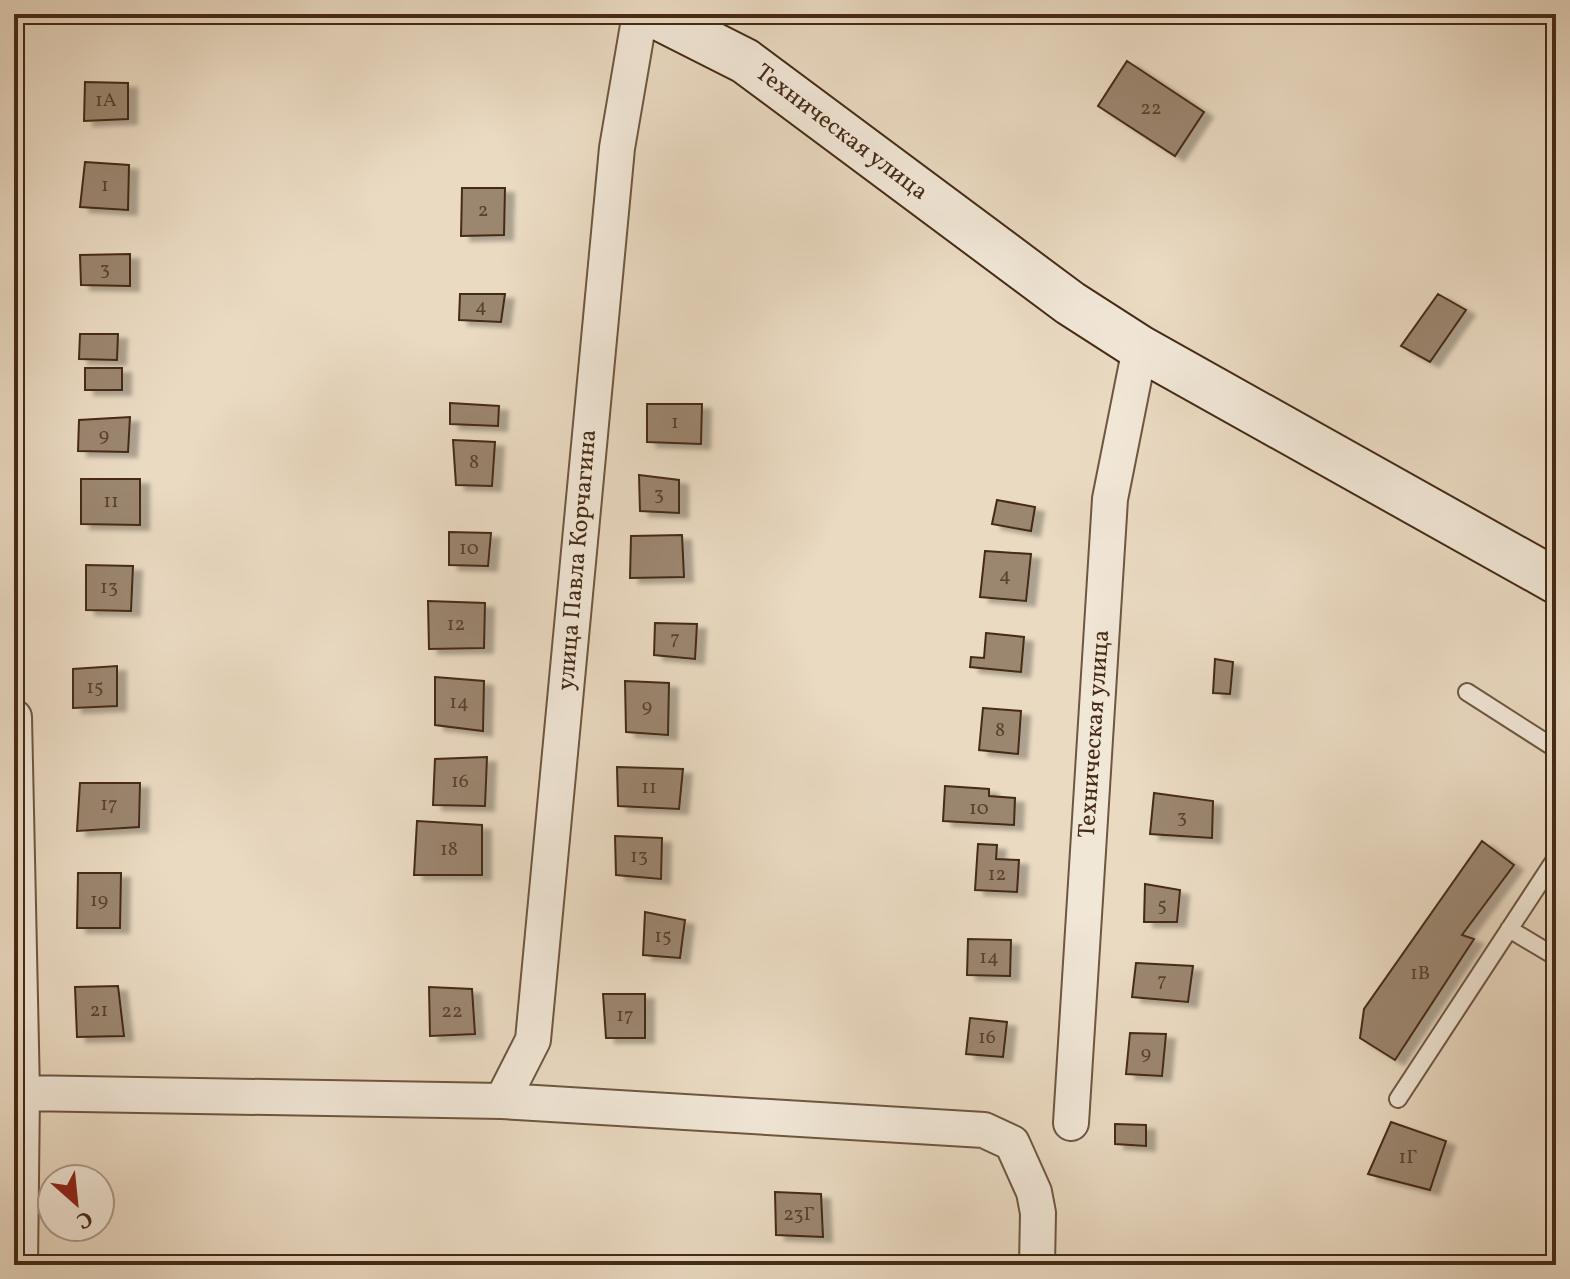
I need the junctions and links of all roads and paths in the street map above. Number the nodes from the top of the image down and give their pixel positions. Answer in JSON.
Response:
{"nodes":[{"id":1,"x":640,"y":14,"type":"edge"},
{"id":2,"x":652,"y":14,"type":"edge"},
{"id":3,"x":1140,"y":348,"type":"junction"},
{"id":4,"x":1556,"y":581,"type":"edge"},
{"id":5,"x":1467,"y":692,"type":"dead end"},
{"id":6,"x":14,"y":717,"type":"edge"},
{"id":7,"x":1556,"y":749,"type":"edge"},
{"id":8,"x":1556,"y":858,"type":"edge"},
{"id":9,"x":1509,"y":929,"type":"junction"},
{"id":10,"x":1556,"y":957,"type":"edge"},
{"id":11,"x":22,"y":1093,"type":"junction"},
{"id":12,"x":1398,"y":1099,"type":"dead end"},
{"id":13,"x":502,"y":1101,"type":"junction"},
{"id":14,"x":1071,"y":1123,"type":"dead end"},
{"id":15,"x":20,"y":1265,"type":"edge"},
{"id":16,"x":1037,"y":1265,"type":"edge"}],
"edges":[{"from":1,"to":13,"type":"street","name":"улица Павла Корчагина"},
{"from":2,"to":3,"type":"main road","name":"Техническая улица"},
{"from":3,"to":4,"type":"main road","name":"Техническая улица"},
{"from":3,"to":14,"type":"street","name":"Техническая улица"},
{"from":5,"to":7,"type":"lane"},
{"from":6,"to":11,"type":"street"},
{"from":8,"to":9,"type":"lane"},
{"from":9,"to":10,"type":"lane"},
{"from":9,"to":12,"type":"lane"},
{"from":11,"to":13,"type":"street"},
{"from":11,"to":15,"type":"street"},
{"from":13,"to":16,"type":"street"}]}
